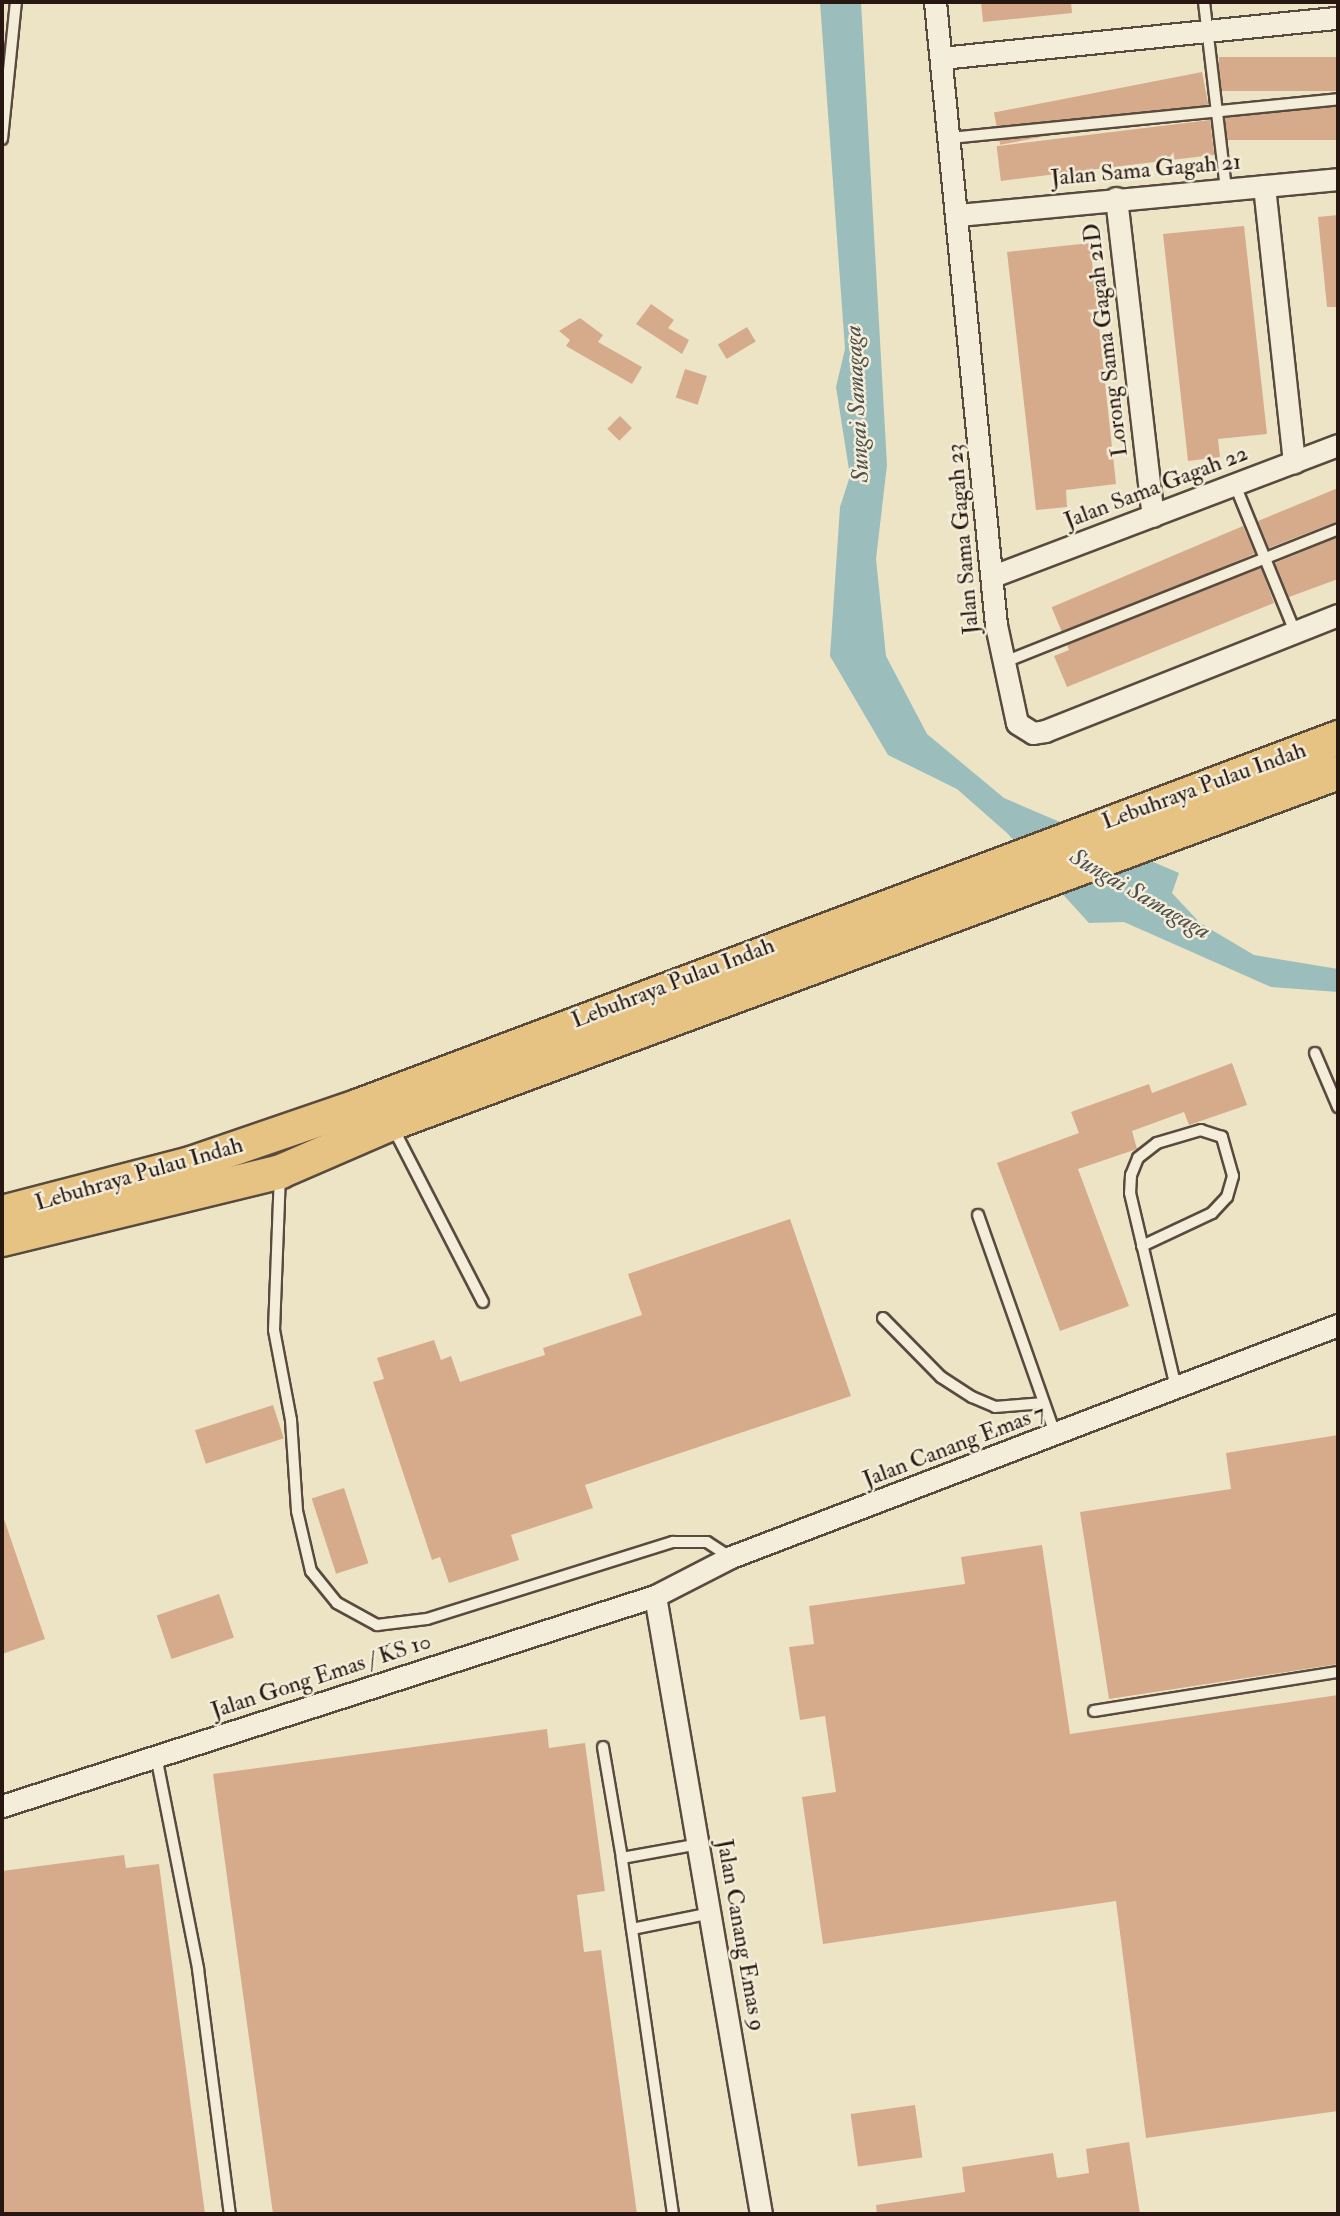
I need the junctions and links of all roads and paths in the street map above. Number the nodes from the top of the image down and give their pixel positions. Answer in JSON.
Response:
{"nodes":[{"id":1,"x":16,"y":2,"type":"edge"},
{"id":2,"x":936,"y":2,"type":"edge"},
{"id":3,"x":1204,"y":2,"type":"edge"},
{"id":4,"x":1338,"y":18,"type":"edge"},
{"id":5,"x":1208,"y":31,"type":"junction"},
{"id":6,"x":941,"y":58,"type":"junction"},
{"id":7,"x":1338,"y":99,"type":"edge"},
{"id":8,"x":1217,"y":111,"type":"junction"},
{"id":9,"x":950,"y":138,"type":"junction"},
{"id":10,"x":2,"y":139,"type":"edge"},
{"id":11,"x":1338,"y":179,"type":"edge"},
{"id":12,"x":1264,"y":186,"type":"junction"},
{"id":13,"x":1226,"y":190,"type":"junction"},
{"id":14,"x":1116,"y":198,"type":"junction"},
{"id":15,"x":958,"y":215,"type":"junction"},
{"id":16,"x":1338,"y":445,"type":"edge"},
{"id":17,"x":1294,"y":462,"type":"junction"},
{"id":18,"x":1235,"y":485,"type":"junction"},
{"id":19,"x":1153,"y":516,"type":"junction"},
{"id":20,"x":1338,"y":529,"type":"edge"},
{"id":21,"x":1265,"y":558,"type":"junction"},
{"id":22,"x":993,"y":576,"type":"junction"},
{"id":23,"x":1338,"y":615,"type":"edge"},
{"id":24,"x":1295,"y":632,"type":"junction"},
{"id":25,"x":1002,"y":663,"type":"junction"},
{"id":26,"x":1338,"y":737,"type":"edge"},
{"id":27,"x":1338,"y":772,"type":"edge"},
{"id":28,"x":1315,"y":1053,"type":"dead end"},
{"id":29,"x":1338,"y":1107,"type":"edge"},
{"id":30,"x":391,"y":1124,"type":"junction"},
{"id":31,"x":280,"y":1171,"type":"junction"},
{"id":32,"x":2,"y":1212,"type":"edge"},
{"id":33,"x":978,"y":1215,"type":"dead end"},
{"id":34,"x":2,"y":1239,"type":"edge"},
{"id":35,"x":1142,"y":1245,"type":"junction"},
{"id":36,"x":483,"y":1303,"type":"dead end"},
{"id":37,"x":883,"y":1318,"type":"dead end"},
{"id":38,"x":1338,"y":1325,"type":"edge"},
{"id":39,"x":1176,"y":1387,"type":"junction"},
{"id":40,"x":1044,"y":1403,"type":"junction"},
{"id":41,"x":1056,"y":1436,"type":"junction"},
{"id":42,"x":730,"y":1557,"type":"junction"},
{"id":43,"x":655,"y":1596,"type":"junction"},
{"id":44,"x":1338,"y":1672,"type":"edge"},
{"id":45,"x":1094,"y":1711,"type":"dead end"},
{"id":46,"x":603,"y":1747,"type":"dead end"},
{"id":47,"x":156,"y":1756,"type":"junction"},
{"id":48,"x":2,"y":1806,"type":"edge"},
{"id":49,"x":699,"y":1844,"type":"junction"},
{"id":50,"x":622,"y":1858,"type":"junction"},
{"id":51,"x":711,"y":1913,"type":"junction"},
{"id":52,"x":632,"y":1929,"type":"junction"},
{"id":53,"x":230,"y":2214,"type":"edge"},
{"id":54,"x":673,"y":2214,"type":"edge"},
{"id":55,"x":761,"y":2214,"type":"edge"}],
"edges":[{"from":1,"to":10,"type":"lane"},
{"from":2,"to":6,"type":"street","name":"Jalan Sama Gagah 23"},
{"from":3,"to":5,"type":"lane"},
{"from":4,"to":5,"type":"street"},
{"from":5,"to":6,"type":"street"},
{"from":5,"to":8,"type":"lane"},
{"from":6,"to":9,"type":"street","name":"Jalan Sama Gagah 23"},
{"from":7,"to":8,"type":"lane"},
{"from":8,"to":9,"type":"lane"},
{"from":8,"to":13,"type":"lane"},
{"from":9,"to":15,"type":"street","name":"Jalan Sama Gagah 23"},
{"from":11,"to":12,"type":"street","name":"Jalan Sama Gagah 21"},
{"from":12,"to":13,"type":"street","name":"Jalan Sama Gagah 21"},
{"from":12,"to":17,"type":"street"},
{"from":13,"to":14,"type":"street","name":"Jalan Sama Gagah 21"},
{"from":14,"to":15,"type":"street","name":"Jalan Sama Gagah 21"},
{"from":14,"to":19,"type":"street","name":"Lorong Sama Gagah 21D"},
{"from":15,"to":22,"type":"street","name":"Jalan Sama Gagah 23"},
{"from":16,"to":17,"type":"street","name":"Jalan Sama Gagah 22"},
{"from":17,"to":18,"type":"street","name":"Jalan Sama Gagah 22"},
{"from":18,"to":19,"type":"street","name":"Jalan Sama Gagah 22"},
{"from":18,"to":21,"type":"lane"},
{"from":19,"to":22,"type":"street","name":"Jalan Sama Gagah 22"},
{"from":20,"to":21,"type":"lane"},
{"from":21,"to":24,"type":"lane"},
{"from":21,"to":25,"type":"lane"},
{"from":22,"to":25,"type":"street","name":"Jalan Sama Gagah 23"},
{"from":23,"to":24,"type":"street","name":"Jalan Sama Gagah 23"},
{"from":24,"to":25,"type":"street","name":"Jalan Sama Gagah 23"},
{"from":26,"to":32,"type":"main road","name":"Lebuhraya Pulau Indah"},
{"from":27,"to":30,"type":"main road","name":"Lebuhraya Pulau Indah"},
{"from":28,"to":29,"type":"lane"},
{"from":30,"to":31,"type":"main road","name":"Lebuhraya Pulau Indah"},
{"from":30,"to":36,"type":"lane"},
{"from":31,"to":34,"type":"main road","name":"Lebuhraya Pulau Indah"},
{"from":31,"to":42,"type":"lane"},
{"from":33,"to":40,"type":"lane"},
{"from":35,"to":35,"type":"lane"},
{"from":35,"to":39,"type":"lane"},
{"from":37,"to":40,"type":"lane"},
{"from":38,"to":39,"type":"street","name":"Jalan Canang Emas 7"},
{"from":39,"to":41,"type":"street","name":"Jalan Canang Emas 7"},
{"from":40,"to":41,"type":"lane"},
{"from":41,"to":42,"type":"street","name":"Jalan Canang Emas 7"},
{"from":42,"to":43,"type":"street","name":"Jalan Canang Emas 7"},
{"from":43,"to":47,"type":"street","name":"Jalan Gong Emas / KS 10"},
{"from":43,"to":49,"type":"street","name":"Jalan Canang Emas 9"},
{"from":44,"to":45,"type":"lane"},
{"from":46,"to":50,"type":"lane"},
{"from":47,"to":48,"type":"street","name":"Jalan Gong Emas / KS 10"},
{"from":47,"to":53,"type":"lane"},
{"from":49,"to":50,"type":"lane"},
{"from":49,"to":51,"type":"street","name":"Jalan Canang Emas 9"},
{"from":50,"to":52,"type":"lane"},
{"from":51,"to":52,"type":"lane"},
{"from":51,"to":55,"type":"street","name":"Jalan Canang Emas 9"},
{"from":52,"to":54,"type":"lane"}]}
